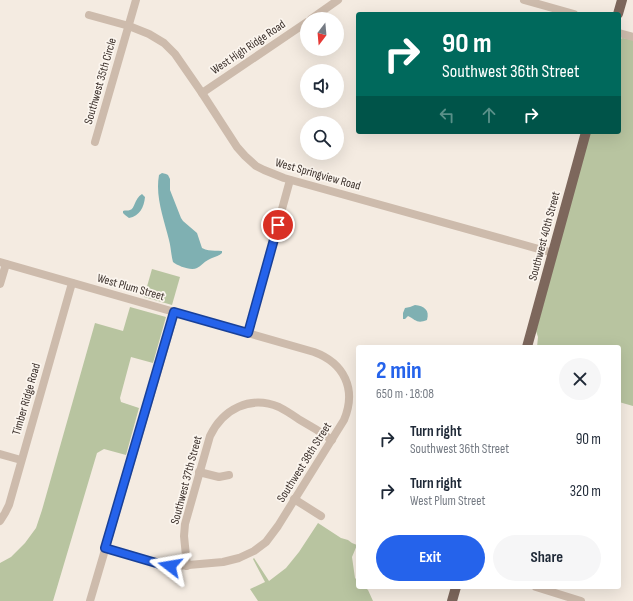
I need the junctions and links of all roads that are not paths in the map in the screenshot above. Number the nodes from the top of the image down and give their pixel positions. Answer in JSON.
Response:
{"nodes":[{"id":1,"x":136,"y":0,"type":"edge"},
{"id":2,"x":338,"y":0,"type":"edge"},
{"id":3,"x":524,"y":0,"type":"edge"},
{"id":4,"x":622,"y":0,"type":"edge"},
{"id":5,"x":321,"y":12,"type":"edge"},
{"id":6,"x":567,"y":12,"type":"edge"},
{"id":7,"x":619,"y":12,"type":"edge"},
{"id":8,"x":89,"y":15,"type":"dead end"},
{"id":9,"x":129,"y":26,"type":"junction"},
{"id":10,"x":300,"y":27,"type":"edge"},
{"id":11,"x":621,"y":34,"type":"edge"},
{"id":12,"x":633,"y":37,"type":"edge"},
{"id":13,"x":202,"y":93,"type":"junction"},
{"id":14,"x":585,"y":134,"type":"edge"},
{"id":15,"x":95,"y":142,"type":"dead end"},
{"id":16,"x":290,"y":180,"type":"junction"},
{"id":17,"x":553,"y":253,"type":"junction"},
{"id":18,"x":3,"y":263,"type":"edge"},
{"id":19,"x":72,"y":283,"type":"junction"},
{"id":20,"x":0,"y":284,"type":"edge"},
{"id":21,"x":174,"y":312,"type":"junction"},
{"id":22,"x":248,"y":333,"type":"junction"},
{"id":23,"x":528,"y":345,"type":"edge"},
{"id":24,"x":342,"y":372,"type":"joint"},
{"id":25,"x":332,"y":440,"type":"junction"},
{"id":26,"x":0,"y":454,"type":"edge"},
{"id":27,"x":21,"y":460,"type":"junction"},
{"id":28,"x":199,"y":472,"type":"junction"},
{"id":29,"x":229,"y":475,"type":"dead end"},
{"id":30,"x":294,"y":499,"type":"junction"},
{"id":31,"x":321,"y":516,"type":"dead end"},
{"id":32,"x":0,"y":521,"type":"edge"},
{"id":33,"x":105,"y":548,"type":"junction"},
{"id":34,"x":187,"y":566,"type":"junction"},
{"id":35,"x":455,"y":589,"type":"edge"},
{"id":36,"x":542,"y":589,"type":"edge"},
{"id":37,"x":90,"y":601,"type":"edge"},
{"id":38,"x":452,"y":601,"type":"edge"},
{"id":39,"x":581,"y":601,"type":"edge"}],
"edges":[{"from":1,"to":9,"type":"street","name":"Southwest 35th Circle"},
{"from":2,"to":5,"type":"street"},
{"from":3,"to":6,"type":"street"},
{"from":4,"to":7,"type":"main road"},
{"from":8,"to":9,"type":"street","name":"West Springview Road"},
{"from":9,"to":13,"type":"street","name":"West Springview Road"},
{"from":9,"to":15,"type":"street","name":"Southwest 35th Circle"},
{"from":10,"to":13,"type":"street","name":"West High Ridge Road"},
{"from":11,"to":12,"type":"street"},
{"from":13,"to":16,"type":"street","name":"West Springview Road"},
{"from":14,"to":17,"type":"main road","name":"Southwest 40th Street"},
{"from":16,"to":17,"type":"street","name":"West Springview Road"},
{"from":16,"to":22,"type":"street"},
{"from":17,"to":23,"type":"main road","name":"Southwest 40th Street"},
{"from":18,"to":19,"type":"street","name":"West Plum Street"},
{"from":18,"to":20,"type":"street"},
{"from":19,"to":21,"type":"street","name":"West Plum Street"},
{"from":19,"to":27,"type":"street","name":"Timber Ridge Road"},
{"from":21,"to":22,"type":"street","name":"West Plum Street"},
{"from":21,"to":33,"type":"street"},
{"from":22,"to":24,"type":"street","name":"West Plum Street"},
{"from":24,"to":25,"type":"street","name":"Southwest 38th Street"},
{"from":25,"to":28,"type":"street","name":"Southwest 37th Street"},
{"from":25,"to":30,"type":"street","name":"Southwest 38th Street"},
{"from":26,"to":27,"type":"street"},
{"from":27,"to":32,"type":"street","name":"Timber Ridge Road"},
{"from":28,"to":29,"type":"street"},
{"from":28,"to":34,"type":"street","name":"Southwest 37th Street"},
{"from":30,"to":31,"type":"street"},
{"from":30,"to":34,"type":"street","name":"Southwest 38th Street"},
{"from":33,"to":34,"type":"street","name":"Southwest 38th Street"},
{"from":33,"to":37,"type":"street"},
{"from":35,"to":38,"type":"main road"},
{"from":36,"to":39,"type":"street"}]}
